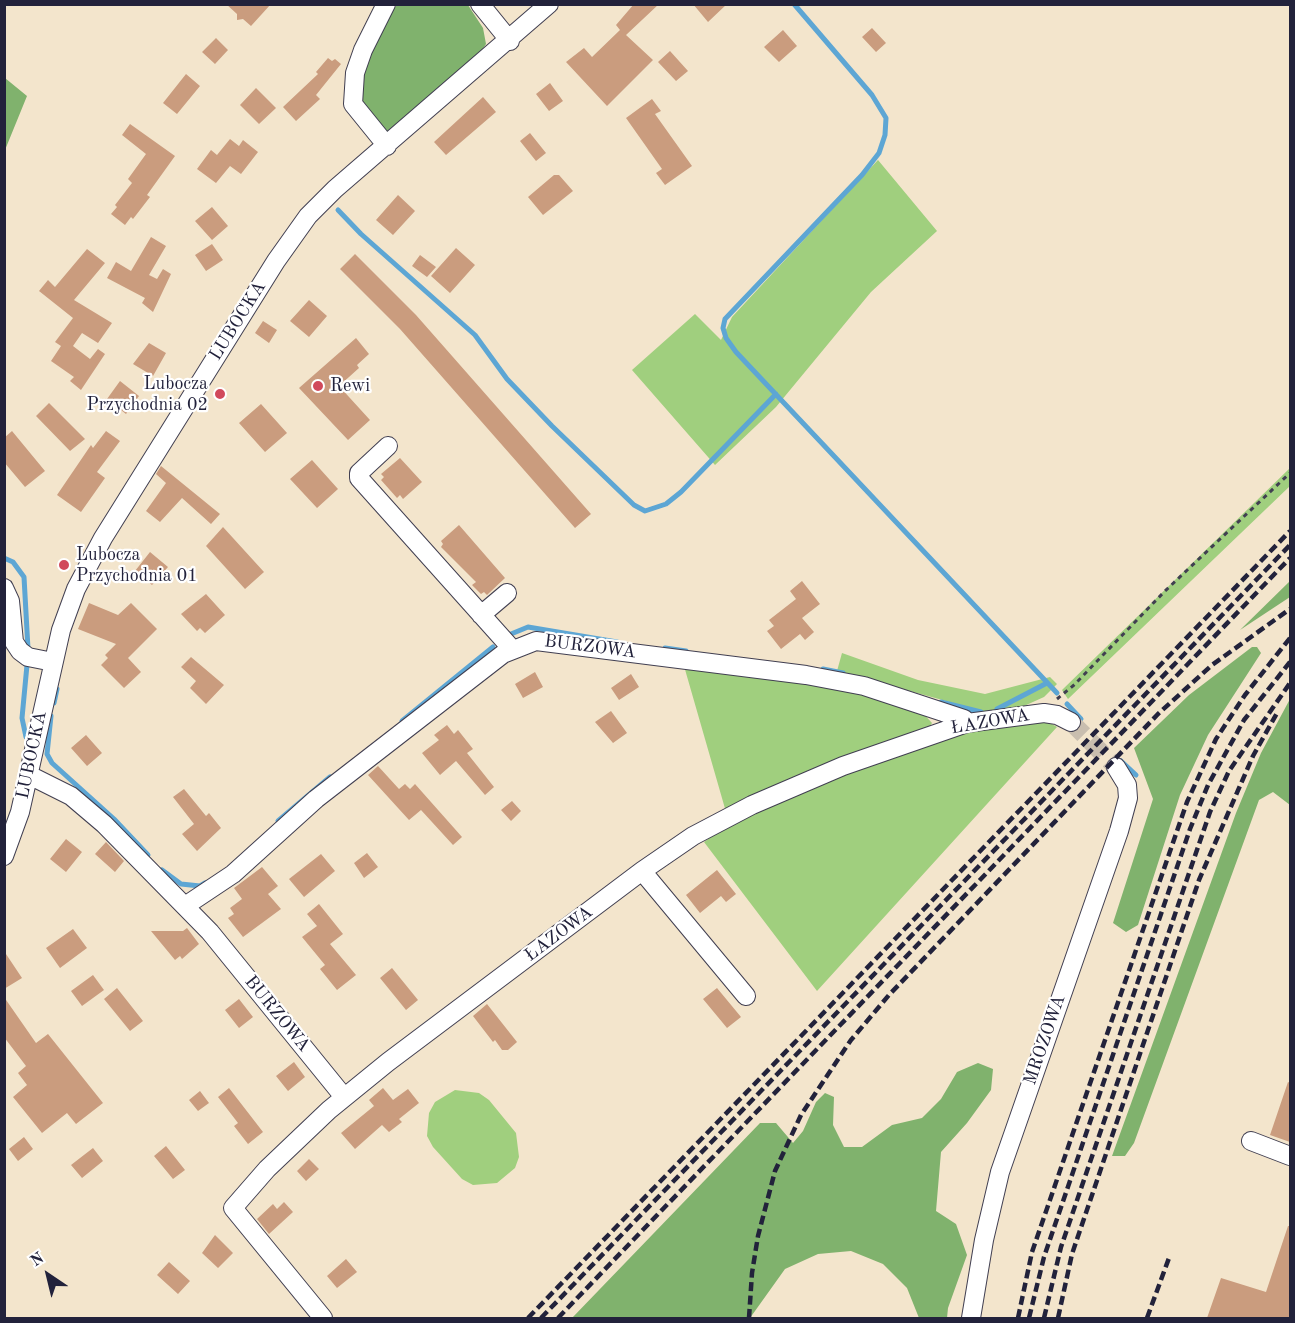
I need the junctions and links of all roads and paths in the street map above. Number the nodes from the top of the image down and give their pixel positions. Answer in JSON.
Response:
{"nodes":[{"id":1,"x":386,"y":4,"type":"edge"},
{"id":2,"x":480,"y":4,"type":"edge"},
{"id":3,"x":549,"y":4,"type":"edge"},
{"id":4,"x":510,"y":41,"type":"junction"},
{"id":5,"x":387,"y":146,"type":"junction"},
{"id":6,"x":388,"y":446,"type":"dead end"},
{"id":7,"x":1290,"y":474,"type":"edge"},
{"id":8,"x":4,"y":588,"type":"edge"},
{"id":9,"x":507,"y":593,"type":"dead end"},
{"id":10,"x":481,"y":615,"type":"junction"},
{"id":11,"x":512,"y":649,"type":"junction"},
{"id":12,"x":52,"y":663,"type":"junction"},
{"id":13,"x":1062,"y":694,"type":"dead end"},
{"id":14,"x":1071,"y":722,"type":"tunnel mouth"},
{"id":15,"x":967,"y":723,"type":"junction"},
{"id":16,"x":1116,"y":767,"type":"tunnel mouth"},
{"id":17,"x":29,"y":775,"type":"junction"},
{"id":18,"x":4,"y":856,"type":"edge"},
{"id":19,"x":642,"y":871,"type":"junction"},
{"id":20,"x":185,"y":906,"type":"junction"},
{"id":21,"x":746,"y":996,"type":"dead end"},
{"id":22,"x":345,"y":1097,"type":"junction"},
{"id":23,"x":1251,"y":1141,"type":"dead end"},
{"id":24,"x":1290,"y":1156,"type":"edge"},
{"id":25,"x":972,"y":1310,"type":"edge"},
{"id":26,"x":322,"y":1318,"type":"edge"}],
"edges":[{"from":1,"to":5,"type":"street"},
{"from":2,"to":4,"type":"street"},
{"from":3,"to":4,"type":"street","name":"LUBOCKA"},
{"from":4,"to":5,"type":"street","name":"LUBOCKA"},
{"from":5,"to":12,"type":"street","name":"LUBOCKA"},
{"from":6,"to":10,"type":"street"},
{"from":7,"to":13,"type":"path"},
{"from":8,"to":12,"type":"street"},
{"from":9,"to":10,"type":"street"},
{"from":10,"to":11,"type":"street"},
{"from":11,"to":15,"type":"street","name":"BURZOWA"},
{"from":11,"to":20,"type":"street","name":"BURZOWA"},
{"from":12,"to":17,"type":"street","name":"LUBOCKA"},
{"from":14,"to":15,"type":"street","name":"ŁAZOWA"},
{"from":15,"to":19,"type":"street","name":"ŁAZOWA"},
{"from":16,"to":25,"type":"street","name":"MROZOWA"},
{"from":17,"to":18,"type":"street","name":"LUBOCKA"},
{"from":17,"to":20,"type":"street","name":"BURZOWA"},
{"from":19,"to":21,"type":"street"},
{"from":19,"to":22,"type":"street","name":"ŁAZOWA"},
{"from":20,"to":22,"type":"street","name":"BURZOWA"},
{"from":22,"to":26,"type":"street","name":"ŁAZOWA"},
{"from":23,"to":24,"type":"street"}]}
